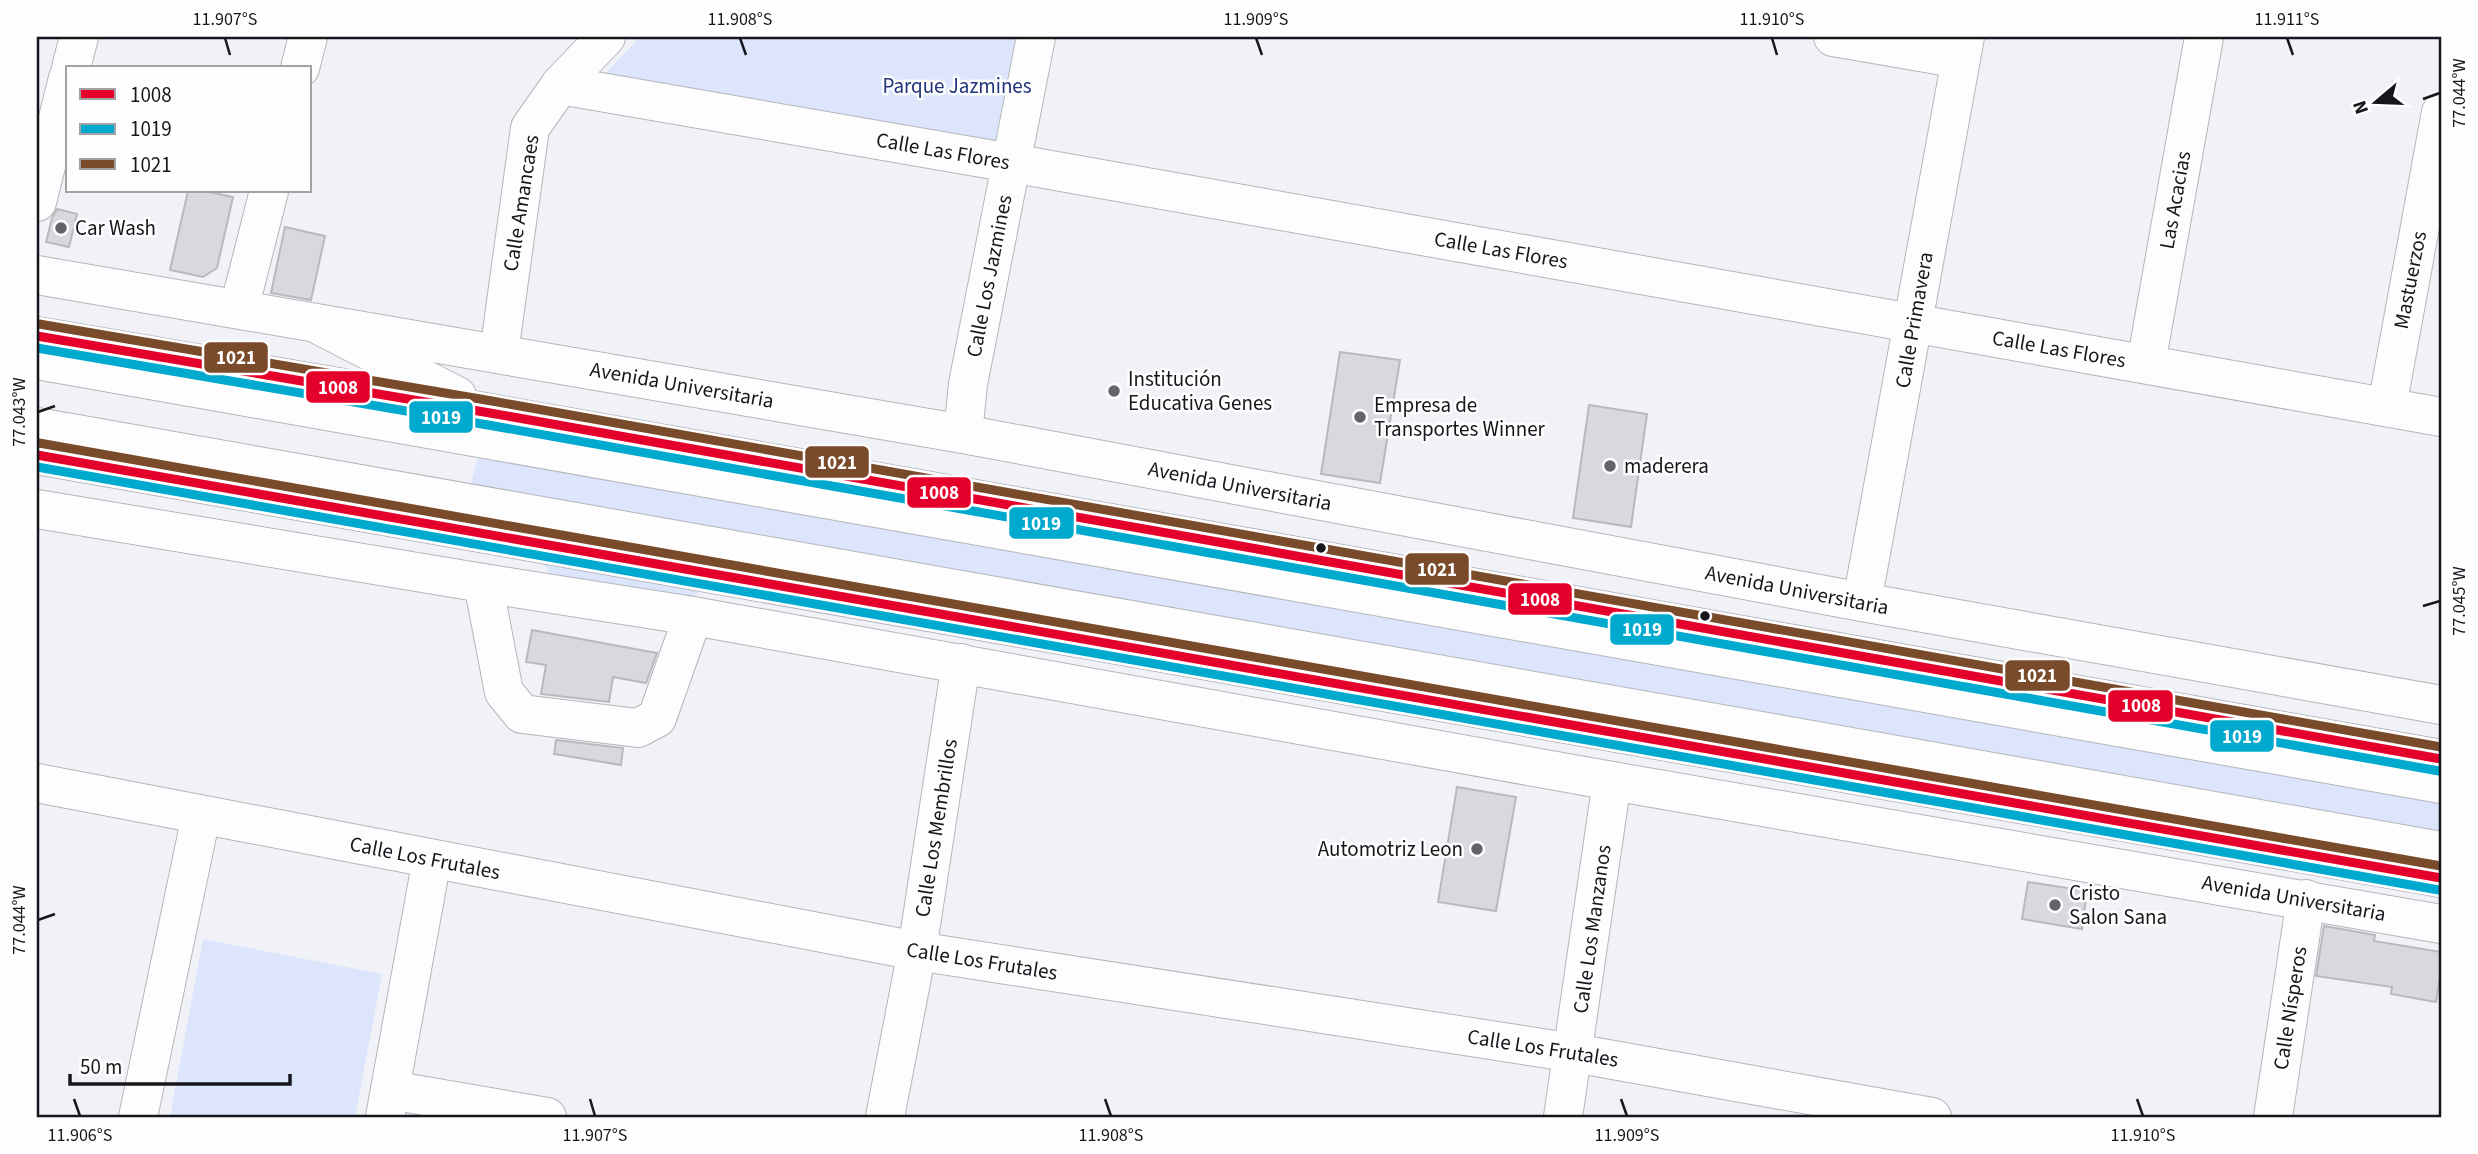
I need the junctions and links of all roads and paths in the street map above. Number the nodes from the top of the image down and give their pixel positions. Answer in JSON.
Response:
{"nodes":[{"id":1,"x":79,"y":37,"type":"edge"},
{"id":2,"x":309,"y":37,"type":"edge"},
{"id":3,"x":606,"y":37,"type":"edge"},
{"id":4,"x":1036,"y":37,"type":"edge"},
{"id":5,"x":1833,"y":37,"type":"edge"},
{"id":6,"x":2204,"y":37,"type":"edge"},
{"id":7,"x":1963,"y":48,"type":"edge"},
{"id":8,"x":72,"y":66,"type":"edge"},
{"id":9,"x":301,"y":66,"type":"edge"},
{"id":10,"x":560,"y":85,"type":"junction"},
{"id":11,"x":66,"y":86,"type":"edge"},
{"id":12,"x":2441,"y":112,"type":"edge"},
{"id":13,"x":1012,"y":163,"type":"junction"},
{"id":14,"x":269,"y":192,"type":"edge"},
{"id":15,"x":37,"y":202,"type":"edge"},
{"id":16,"x":37,"y":275,"type":"edge"},
{"id":17,"x":239,"y":309,"type":"junction"},
{"id":18,"x":1914,"y":323,"type":"junction"},
{"id":19,"x":321,"y":326,"type":"junction"},
{"id":20,"x":37,"y":336,"type":"edge"},
{"id":21,"x":499,"y":353,"type":"junction"},
{"id":22,"x":37,"y":360,"type":"edge"},
{"id":23,"x":2146,"y":364,"type":"junction"},
{"id":24,"x":2386,"y":407,"type":"junction"},
{"id":25,"x":490,"y":413,"type":"junction"},
{"id":26,"x":2441,"y":417,"type":"edge"},
{"id":27,"x":37,"y":427,"type":"edge"},
{"id":28,"x":962,"y":434,"type":"junction"},
{"id":29,"x":37,"y":455,"type":"edge"},
{"id":30,"x":37,"y":509,"type":"edge"},
{"id":31,"x":483,"y":583,"type":"junction"},
{"id":32,"x":1862,"y":603,"type":"junction"},
{"id":33,"x":692,"y":616,"type":"junction"},
{"id":34,"x":961,"y":663,"type":"junction"},
{"id":35,"x":2441,"y":705,"type":"edge"},
{"id":36,"x":2441,"y":759,"type":"edge"},
{"id":37,"x":1612,"y":781,"type":"junction"},
{"id":38,"x":37,"y":783,"type":"edge"},
{"id":39,"x":2441,"y":784,"type":"edge"},
{"id":40,"x":201,"y":816,"type":"junction"},
{"id":41,"x":2441,"y":851,"type":"edge"},
{"id":42,"x":432,"y":859,"type":"junction"},
{"id":43,"x":2441,"y":878,"type":"edge"},
{"id":44,"x":2306,"y":900,"type":"junction"},
{"id":45,"x":2441,"y":924,"type":"edge"},
{"id":46,"x":917,"y":951,"type":"junction"},
{"id":47,"x":1574,"y":1053,"type":"junction"},
{"id":48,"x":388,"y":1104,"type":"edge"},
{"id":49,"x":1807,"y":1106,"type":"edge"},
{"id":50,"x":138,"y":1117,"type":"edge"},
{"id":51,"x":547,"y":1117,"type":"edge"},
{"id":52,"x":885,"y":1117,"type":"edge"},
{"id":53,"x":1563,"y":1117,"type":"edge"},
{"id":54,"x":1932,"y":1117,"type":"edge"},
{"id":55,"x":2273,"y":1117,"type":"edge"}],
"edges":[{"from":1,"to":8,"type":"street"},
{"from":2,"to":9,"type":"street"},
{"from":3,"to":10,"type":"street","name":"Calle Amancaes"},
{"from":4,"to":13,"type":"street","name":"Calle Los Jazmines"},
{"from":5,"to":7,"type":"street"},
{"from":6,"to":23,"type":"street","name":"Las Acacias"},
{"from":7,"to":18,"type":"street","name":"Calle Primavera"},
{"from":10,"to":13,"type":"street","name":"Calle Las Flores"},
{"from":10,"to":21,"type":"street","name":"Calle Amancaes"},
{"from":11,"to":15,"type":"street"},
{"from":12,"to":24,"type":"street","name":"Mastuerzos"},
{"from":13,"to":18,"type":"street","name":"Calle Las Flores"},
{"from":13,"to":28,"type":"street","name":"Calle Los Jazmines"},
{"from":14,"to":17,"type":"street"},
{"from":16,"to":17,"type":"street","name":"Avenida Universitaria"},
{"from":17,"to":19,"type":"street","name":"Avenida Universitaria"},
{"from":18,"to":23,"type":"street","name":"Calle Las Flores"},
{"from":18,"to":32,"type":"street","name":"Calle Primavera"},
{"from":19,"to":21,"type":"street","name":"Avenida Universitaria"},
{"from":19,"to":25,"type":"street"},
{"from":20,"to":25,"type":"street"},
{"from":21,"to":28,"type":"street","name":"Avenida Universitaria"},
{"from":22,"to":39,"type":"street"},
{"from":23,"to":24,"type":"street","name":"Calle Las Flores"},
{"from":24,"to":26,"type":"street","name":"Calle Las Flores"},
{"from":25,"to":36,"type":"street"},
{"from":27,"to":41,"type":"street"},
{"from":28,"to":32,"type":"street","name":"Avenida Universitaria"},
{"from":29,"to":43,"type":"street"},
{"from":30,"to":31,"type":"street","name":"Avenida Universitaria"},
{"from":31,"to":33,"type":"street","name":"Avenida Universitaria"},
{"from":31,"to":33,"type":"street"},
{"from":32,"to":35,"type":"street","name":"Avenida Universitaria"},
{"from":33,"to":34,"type":"street","name":"Avenida Universitaria"},
{"from":34,"to":37,"type":"street","name":"Avenida Universitaria"},
{"from":34,"to":46,"type":"street","name":"Calle Los Membrillos"},
{"from":37,"to":44,"type":"street","name":"Avenida Universitaria"},
{"from":37,"to":47,"type":"street","name":"Calle Los Manzanos"},
{"from":38,"to":40,"type":"street","name":"Calle Los Frutales"},
{"from":40,"to":42,"type":"street","name":"Calle Los Frutales"},
{"from":40,"to":50,"type":"street"},
{"from":42,"to":46,"type":"street","name":"Calle Los Frutales"},
{"from":42,"to":48,"type":"street"},
{"from":44,"to":45,"type":"street","name":"Avenida Universitaria"},
{"from":44,"to":55,"type":"street","name":"Calle Nísperos"},
{"from":46,"to":47,"type":"street","name":"Calle Los Frutales"},
{"from":46,"to":52,"type":"street","name":"Calle Los Membrillos"},
{"from":47,"to":49,"type":"street","name":"Calle Los Frutales"},
{"from":47,"to":53,"type":"street","name":"Calle Los Manzanos"},
{"from":48,"to":51,"type":"street"},
{"from":49,"to":54,"type":"street","name":"Calle Los Frutales"}]}
